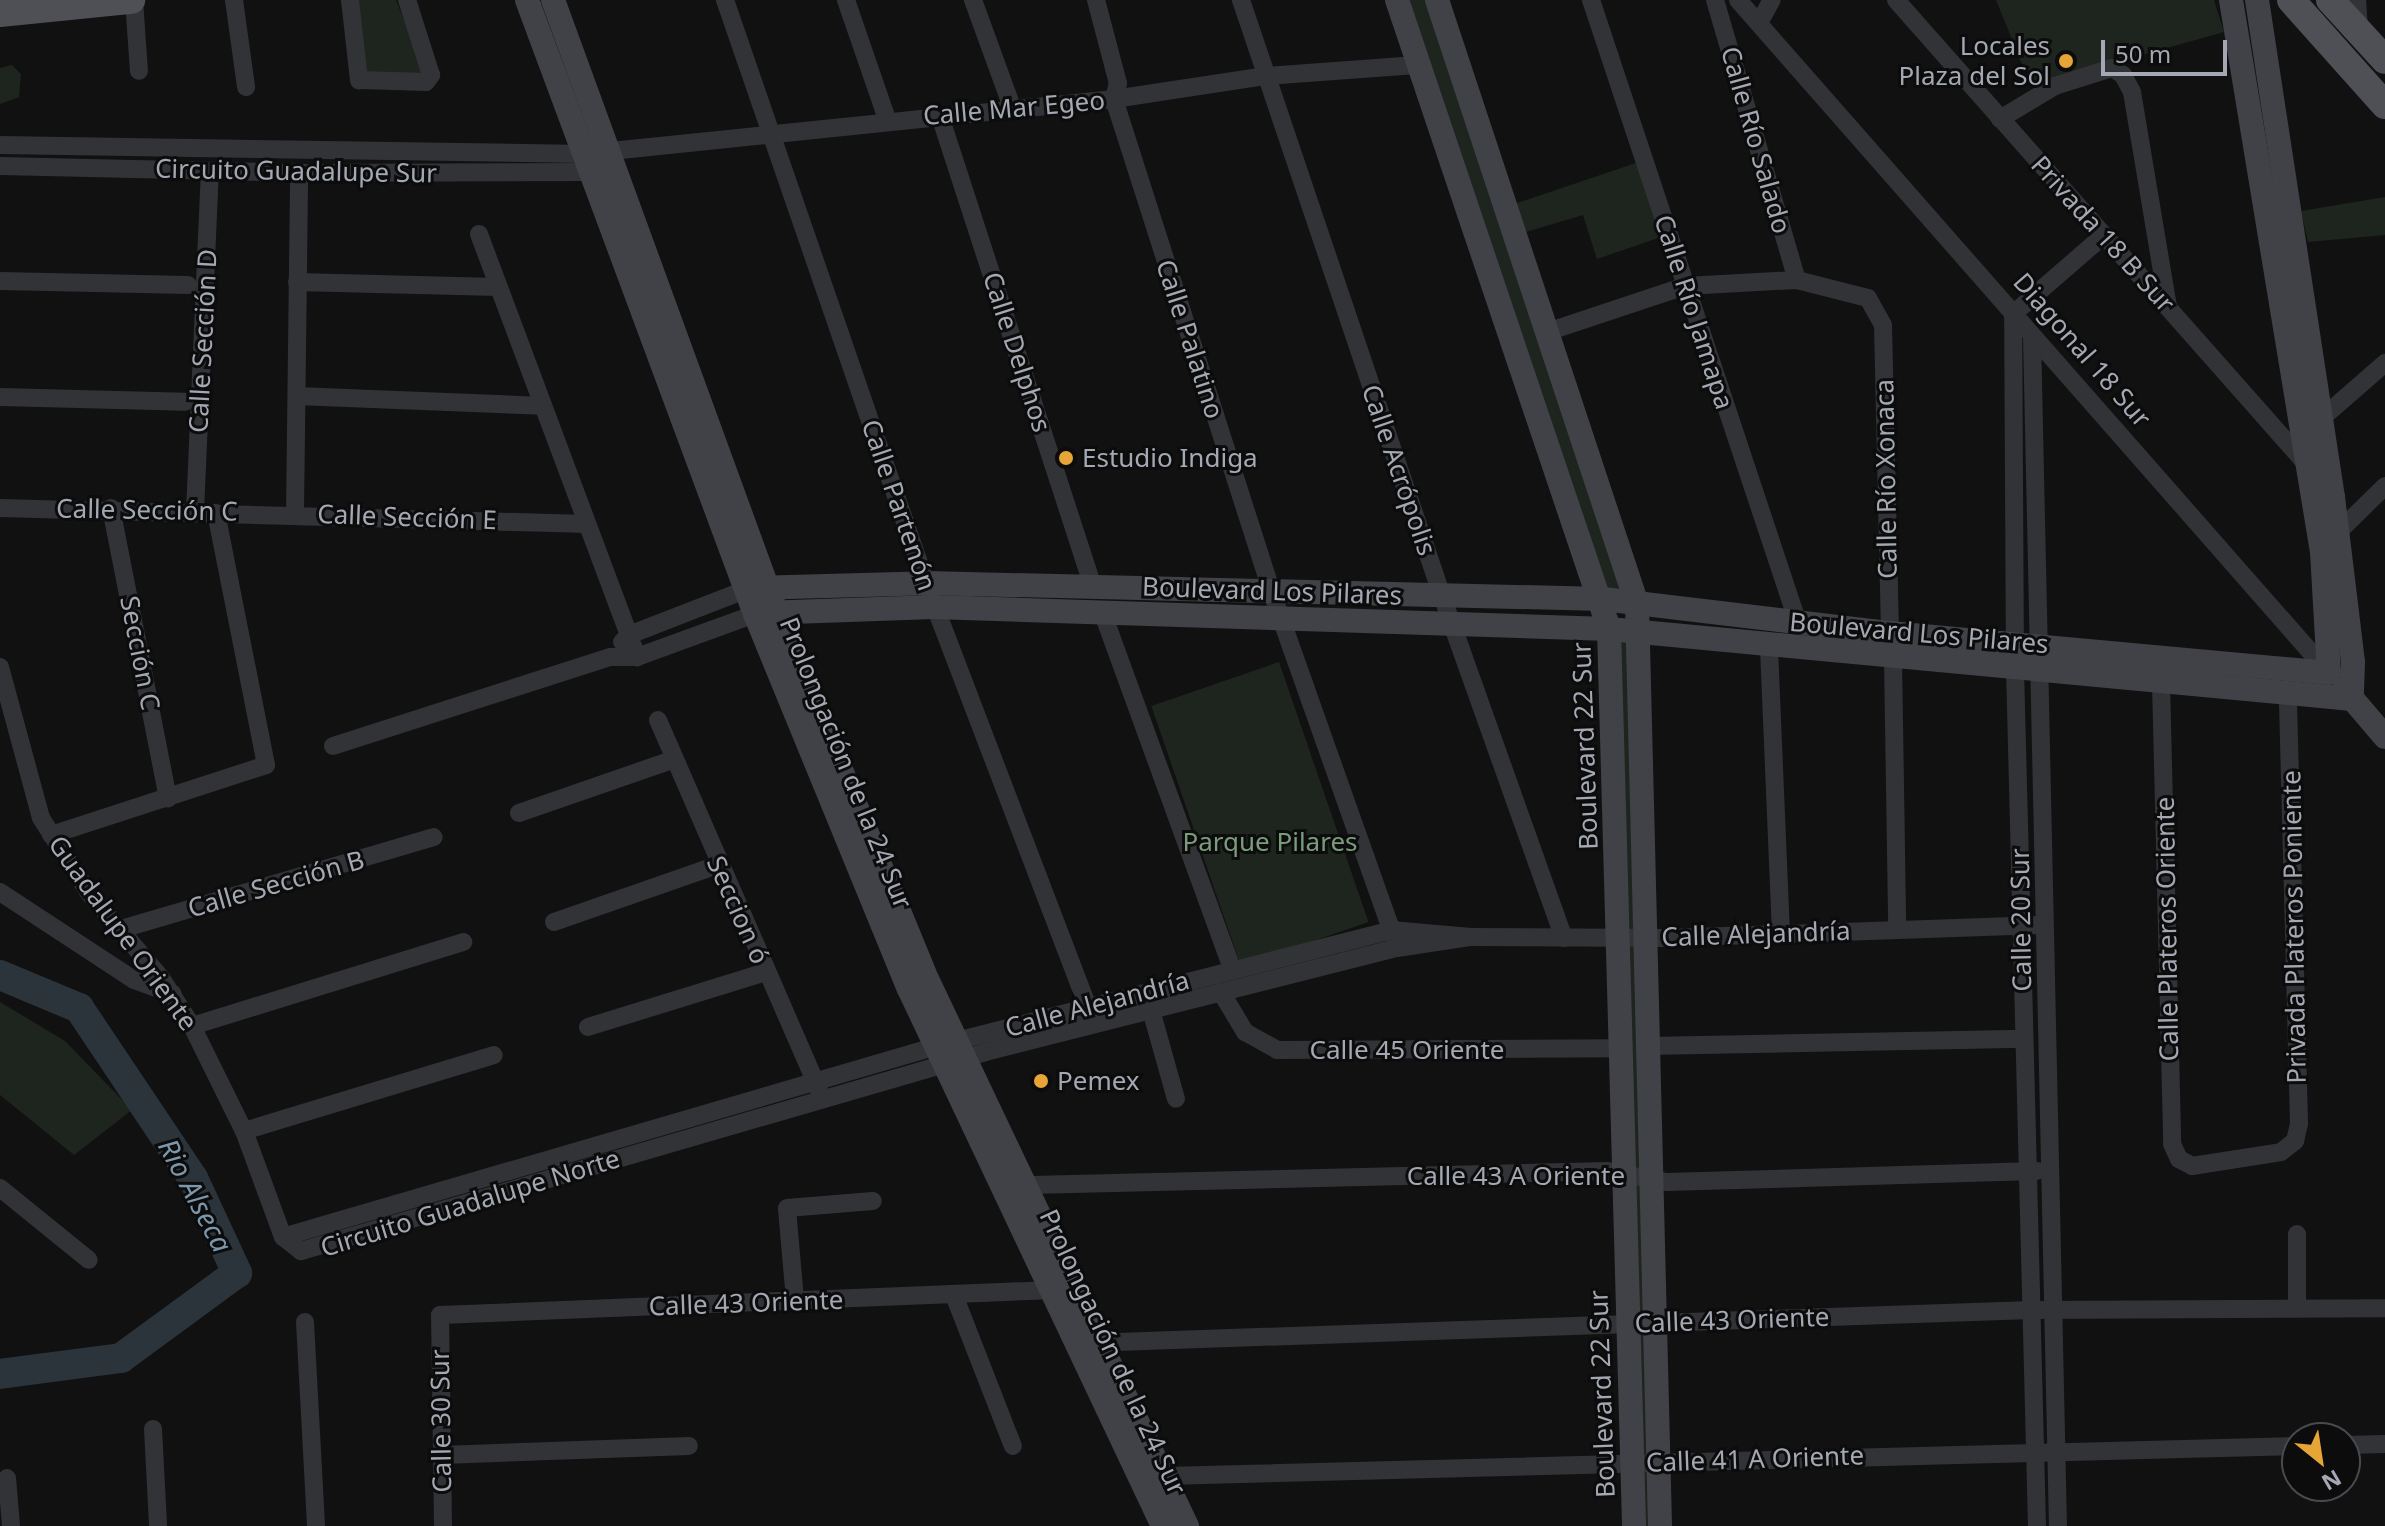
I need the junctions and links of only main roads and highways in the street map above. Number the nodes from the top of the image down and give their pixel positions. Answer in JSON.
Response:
{"nodes":[{"id":1,"x":132,"y":0,"type":"edge"},
{"id":2,"x":2291,"y":0,"type":"edge"},
{"id":3,"x":2330,"y":0,"type":"edge"},
{"id":4,"x":66,"y":4,"type":"edge"},
{"id":5,"x":0,"y":13,"type":"edge"},
{"id":6,"x":2385,"y":60,"type":"edge"},
{"id":7,"x":2385,"y":105,"type":"edge"}],
"edges":[{"from":1,"to":4,"type":"main road"},
{"from":2,"to":7,"type":"main road"},
{"from":3,"to":6,"type":"main road"},
{"from":4,"to":5,"type":"main road"}]}
